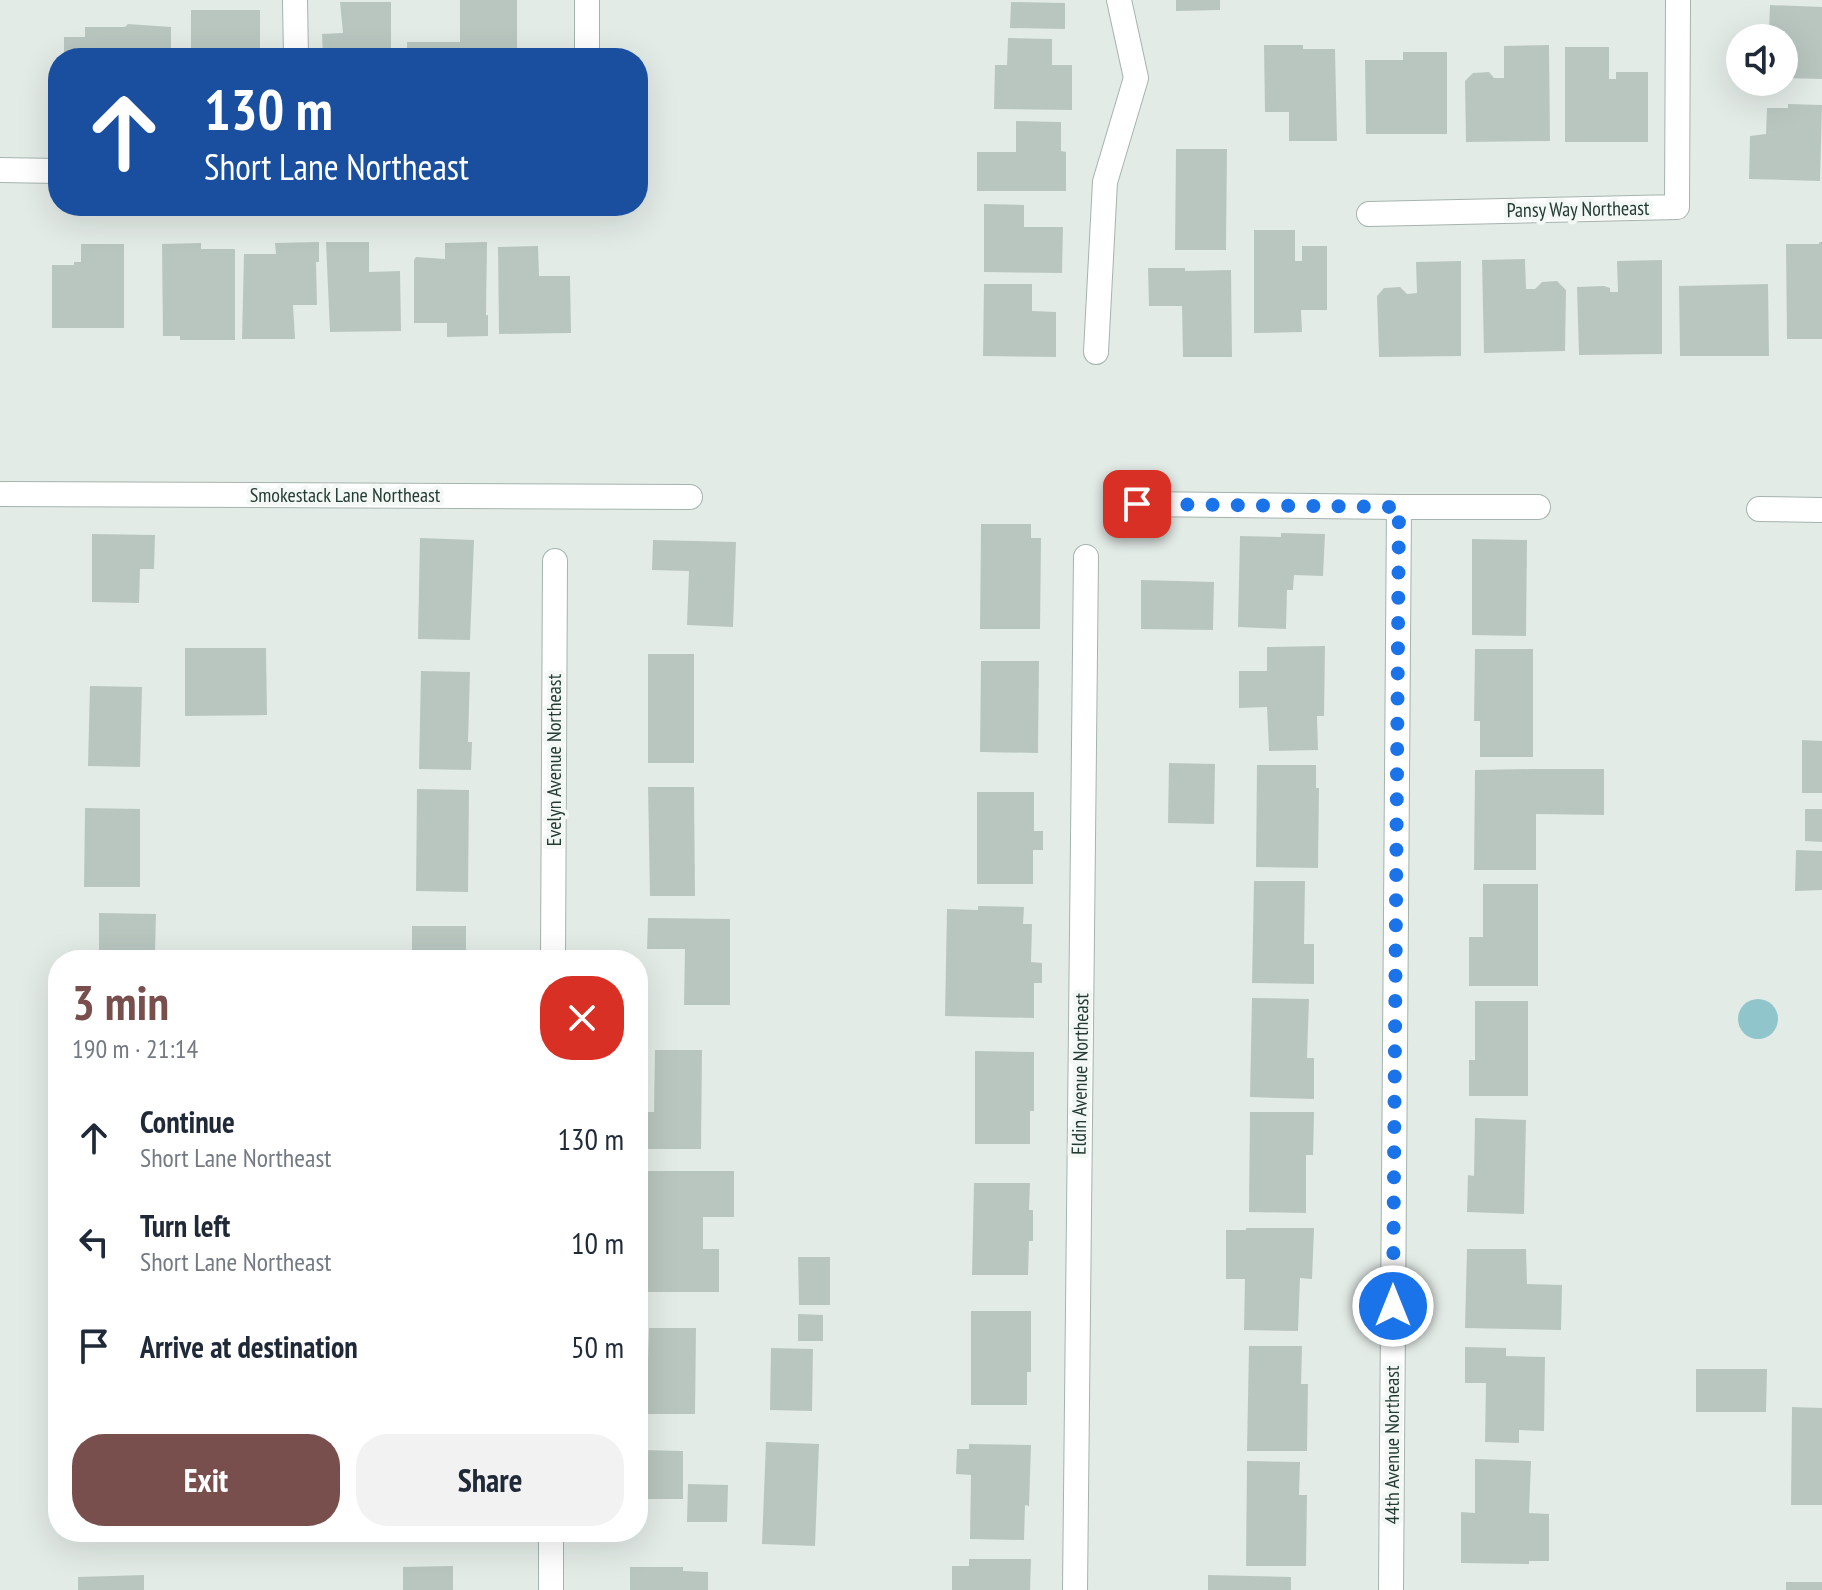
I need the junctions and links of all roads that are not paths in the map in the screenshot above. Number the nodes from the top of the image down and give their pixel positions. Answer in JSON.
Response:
{"nodes":[{"id":1,"x":295,"y":0,"type":"edge"},
{"id":2,"x":587,"y":0,"type":"edge"},
{"id":3,"x":1119,"y":0,"type":"edge"},
{"id":4,"x":1678,"y":0,"type":"edge"},
{"id":5,"x":296,"y":48,"type":"edge"},
{"id":6,"x":587,"y":48,"type":"edge"},
{"id":7,"x":0,"y":170,"type":"edge"},
{"id":8,"x":48,"y":171,"type":"edge"},
{"id":9,"x":1369,"y":214,"type":"dead end"},
{"id":10,"x":1096,"y":352,"type":"dead end"},
{"id":11,"x":0,"y":494,"type":"edge"},
{"id":12,"x":690,"y":497,"type":"dead end"},
{"id":13,"x":1137,"y":504,"type":"dead end"},
{"id":14,"x":1399,"y":507,"type":"junction"},
{"id":15,"x":1538,"y":507,"type":"dead end"},
{"id":16,"x":1759,"y":509,"type":"dead end"},
{"id":17,"x":1822,"y":510,"type":"edge"},
{"id":18,"x":1086,"y":557,"type":"dead end"},
{"id":19,"x":555,"y":561,"type":"dead end"},
{"id":20,"x":553,"y":950,"type":"edge"},
{"id":21,"x":551,"y":1542,"type":"edge"},
{"id":22,"x":551,"y":1590,"type":"edge"},
{"id":23,"x":1075,"y":1590,"type":"edge"},
{"id":24,"x":1391,"y":1590,"type":"edge"}],
"edges":[{"from":1,"to":5,"type":"street"},
{"from":2,"to":6,"type":"street"},
{"from":3,"to":10,"type":"street"},
{"from":4,"to":9,"type":"street","name":"Pansy Way Northeast"},
{"from":7,"to":8,"type":"street"},
{"from":11,"to":12,"type":"street","name":"Smokestack Lane Northeast"},
{"from":13,"to":14,"type":"street"},
{"from":14,"to":15,"type":"street"},
{"from":14,"to":24,"type":"street","name":"44th Avenue Northeast"},
{"from":16,"to":17,"type":"street"},
{"from":18,"to":23,"type":"street","name":"Eldin Avenue Northeast"},
{"from":19,"to":20,"type":"street","name":"Evelyn Avenue Northeast"},
{"from":21,"to":22,"type":"street"}]}
